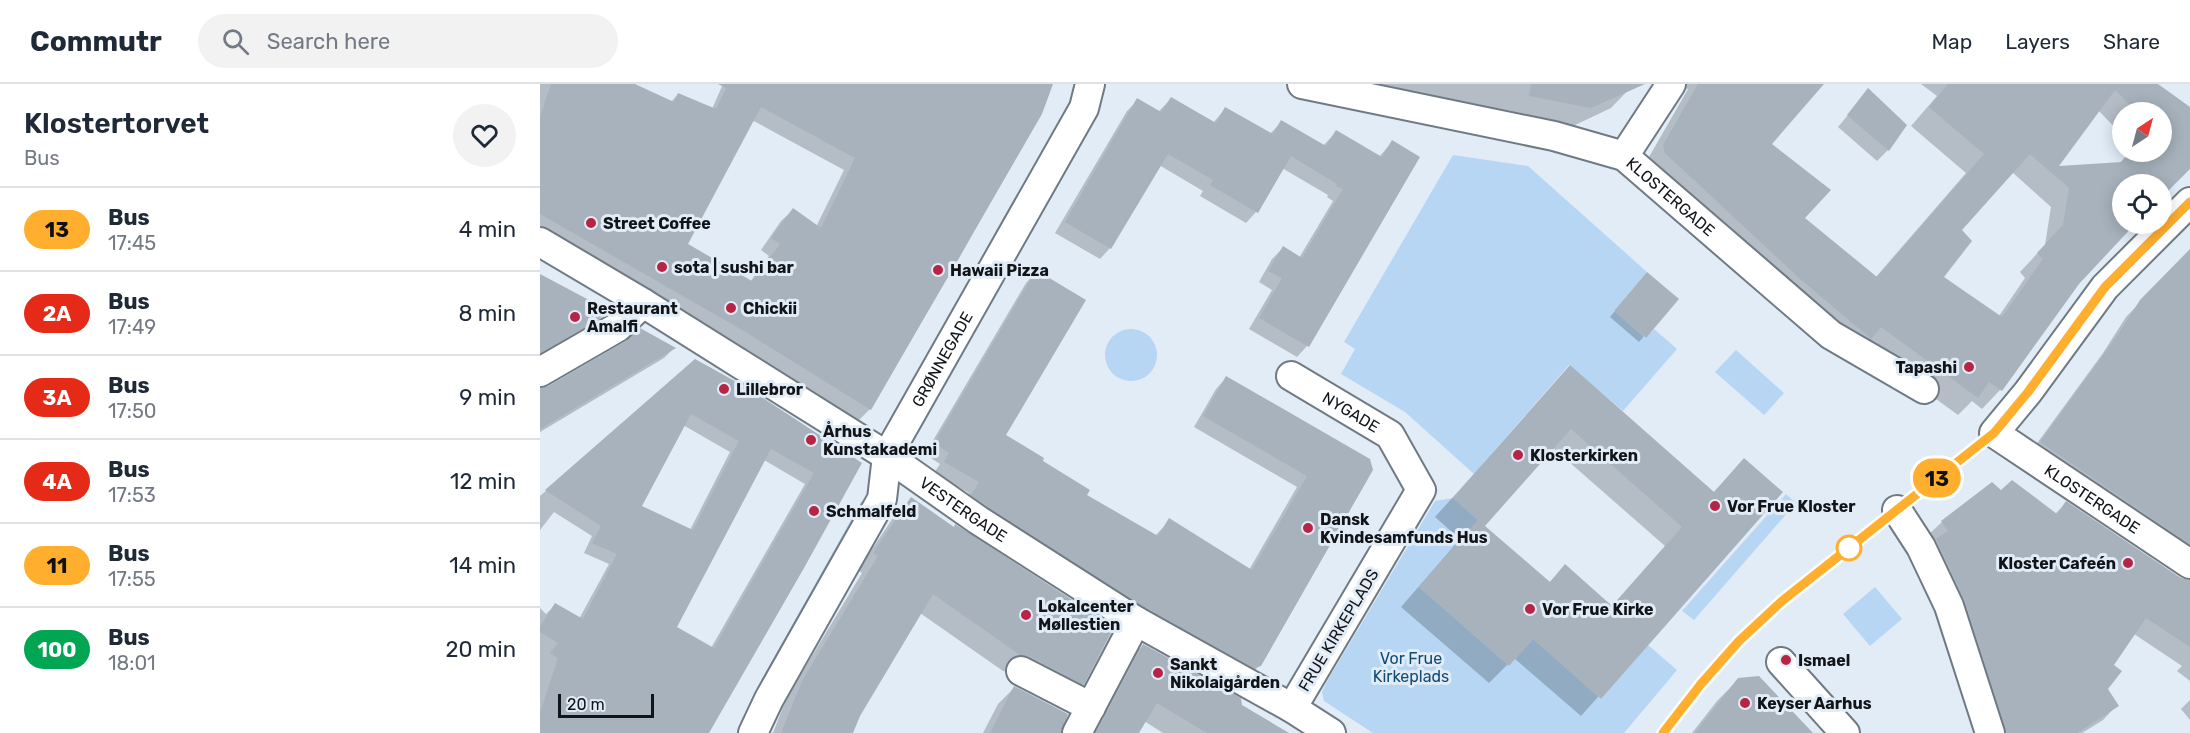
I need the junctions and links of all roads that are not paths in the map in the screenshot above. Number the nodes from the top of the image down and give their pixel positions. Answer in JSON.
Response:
{"nodes":[{"id":1,"x":1090,"y":84,"type":"edge"},
{"id":2,"x":1302,"y":84,"type":"edge"},
{"id":3,"x":1671,"y":84,"type":"edge"},
{"id":4,"x":1624,"y":156,"type":"junction"},
{"id":5,"x":2190,"y":202,"type":"edge"},
{"id":6,"x":540,"y":242,"type":"edge"},
{"id":7,"x":643,"y":303,"type":"junction"},
{"id":8,"x":540,"y":372,"type":"edge"},
{"id":9,"x":1291,"y":376,"type":"dead end"},
{"id":10,"x":1924,"y":389,"type":"dead end"},
{"id":11,"x":887,"y":456,"type":"junction"},
{"id":12,"x":1420,"y":490,"type":"joint"},
{"id":13,"x":1897,"y":510,"type":"dead end"},
{"id":14,"x":2190,"y":564,"type":"edge"},
{"id":15,"x":1136,"y":621,"type":"junction"},
{"id":16,"x":1781,"y":662,"type":"dead end"},
{"id":17,"x":1021,"y":671,"type":"dead end"},
{"id":18,"x":1091,"y":707,"type":"junction"},
{"id":19,"x":1292,"y":708,"type":"junction"},
{"id":20,"x":753,"y":733,"type":"edge"},
{"id":21,"x":1077,"y":733,"type":"edge"},
{"id":22,"x":1331,"y":733,"type":"edge"},
{"id":23,"x":1845,"y":733,"type":"edge"},
{"id":24,"x":1989,"y":733,"type":"edge"}],
"edges":[{"from":1,"to":11,"type":"street","name":"GRØNNEGADE"},
{"from":2,"to":4,"type":"street","name":"KLOSTERGADE"},
{"from":3,"to":4,"type":"street"},
{"from":4,"to":10,"type":"street","name":"KLOSTERGADE"},
{"from":5,"to":14,"type":"street","name":"KLOSTERGADE"},
{"from":6,"to":7,"type":"street","name":"VESTERGADE"},
{"from":7,"to":8,"type":"street"},
{"from":7,"to":11,"type":"street","name":"VESTERGADE"},
{"from":9,"to":12,"type":"street","name":"NYGADE"},
{"from":11,"to":15,"type":"street","name":"VESTERGADE"},
{"from":11,"to":20,"type":"street","name":"GRØNNEGADE"},
{"from":12,"to":19,"type":"street","name":"FRUE KIRKEPLADS"},
{"from":13,"to":24,"type":"street"},
{"from":15,"to":18,"type":"street"},
{"from":15,"to":19,"type":"street","name":"VESTERGADE"},
{"from":16,"to":23,"type":"street"},
{"from":17,"to":18,"type":"street"},
{"from":18,"to":21,"type":"street"},
{"from":19,"to":22,"type":"street","name":"VESTERGADE"}]}
